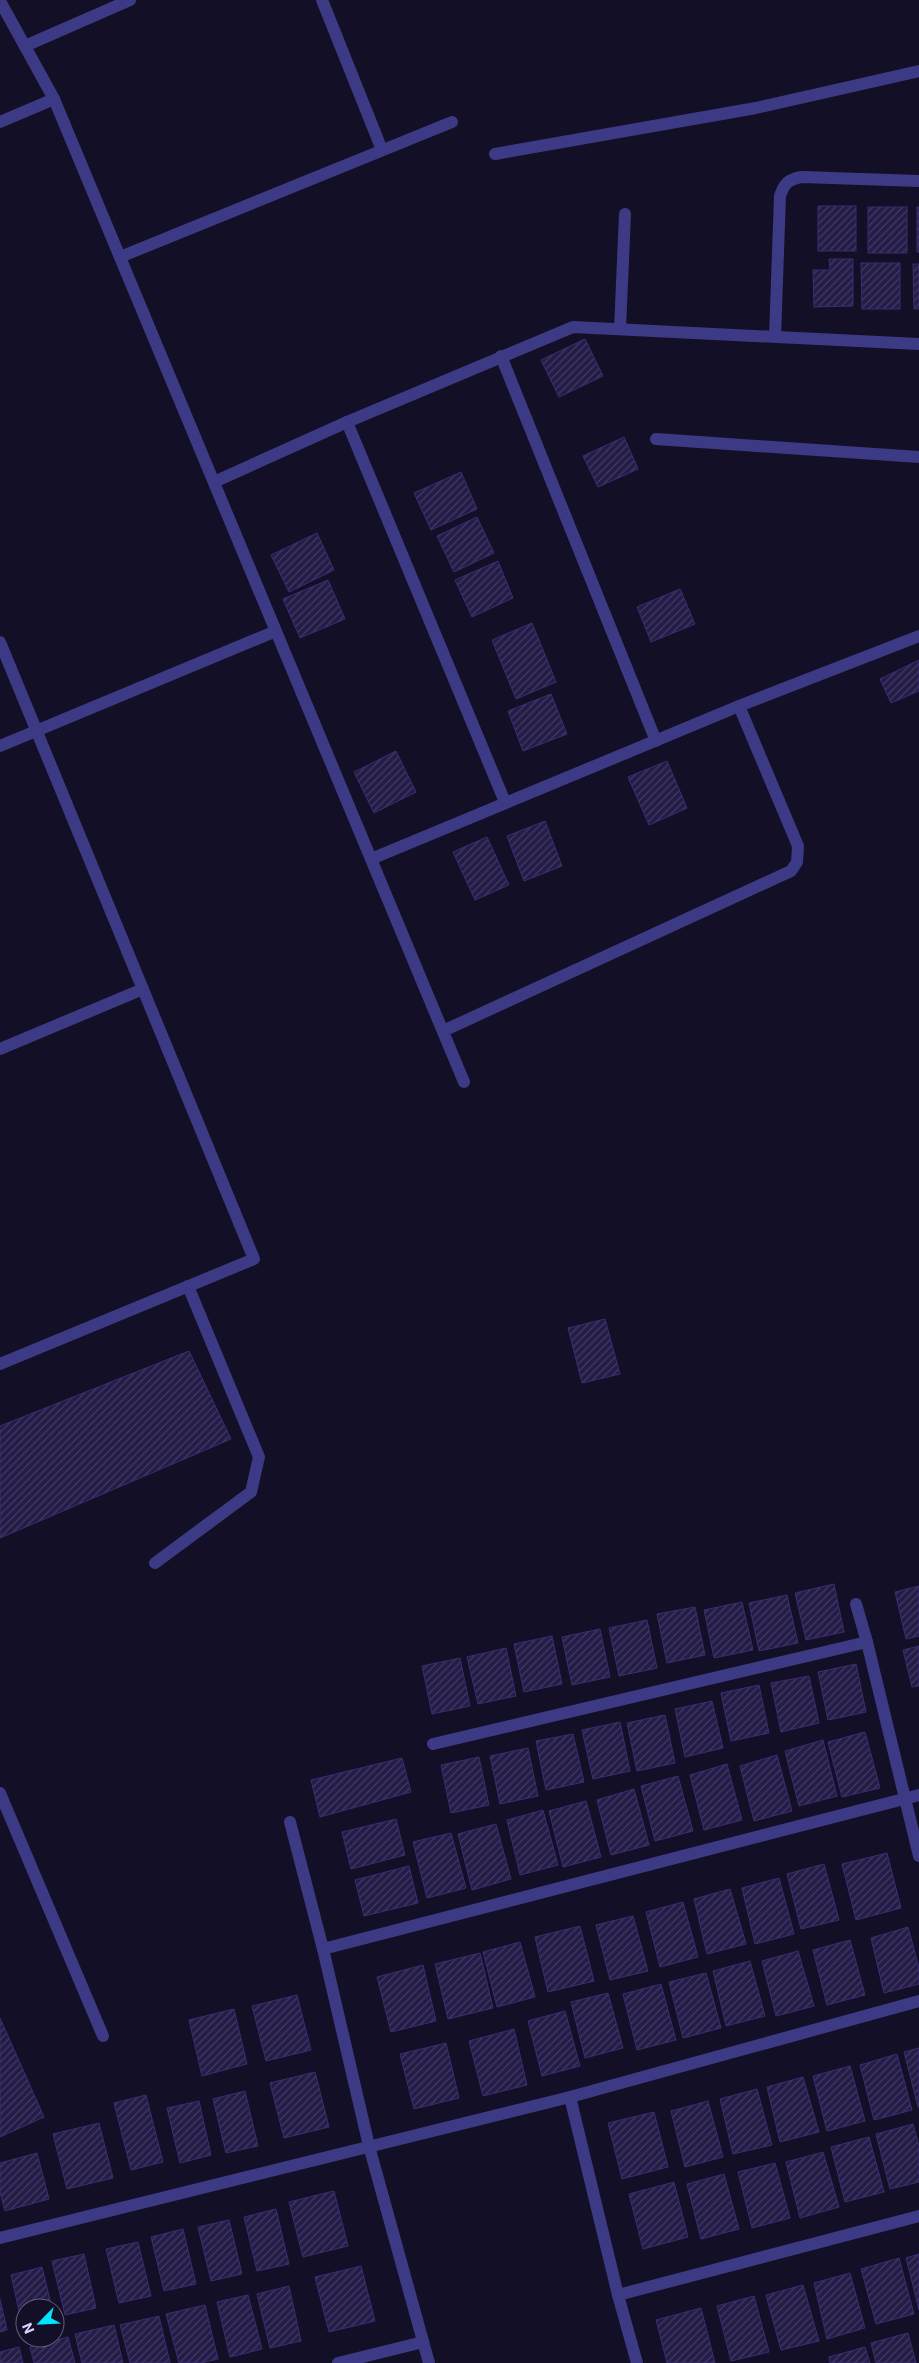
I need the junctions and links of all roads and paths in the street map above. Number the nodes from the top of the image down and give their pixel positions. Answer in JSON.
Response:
{"nodes":[{"id":1,"x":130,"y":0,"type":"edge"},
{"id":2,"x":322,"y":0,"type":"edge"},
{"id":3,"x":0,"y":1,"type":"edge"},
{"id":4,"x":25,"y":46,"type":"junction"},
{"id":5,"x":919,"y":71,"type":"edge"},
{"id":6,"x":54,"y":99,"type":"junction"},
{"id":7,"x":0,"y":122,"type":"edge"},
{"id":8,"x":452,"y":122,"type":"dead end"},
{"id":9,"x":382,"y":150,"type":"junction"},
{"id":10,"x":495,"y":154,"type":"dead end"},
{"id":11,"x":919,"y":181,"type":"edge"},
{"id":12,"x":625,"y":214,"type":"dead end"},
{"id":13,"x":120,"y":257,"type":"junction"},
{"id":14,"x":620,"y":329,"type":"junction"},
{"id":15,"x":775,"y":337,"type":"junction"},
{"id":16,"x":919,"y":344,"type":"edge"},
{"id":17,"x":501,"y":356,"type":"junction"},
{"id":18,"x":347,"y":422,"type":"junction"},
{"id":19,"x":656,"y":438,"type":"dead end"},
{"id":20,"x":919,"y":457,"type":"edge"},
{"id":21,"x":214,"y":482,"type":"junction"},
{"id":22,"x":276,"y":632,"type":"junction"},
{"id":23,"x":919,"y":636,"type":"edge"},
{"id":24,"x":0,"y":642,"type":"edge"},
{"id":25,"x":739,"y":706,"type":"junction"},
{"id":26,"x":37,"y":731,"type":"junction"},
{"id":27,"x":656,"y":741,"type":"junction"},
{"id":28,"x":0,"y":746,"type":"edge"},
{"id":29,"x":505,"y":802,"type":"junction"},
{"id":30,"x":371,"y":859,"type":"junction"},
{"id":31,"x":143,"y":989,"type":"junction"},
{"id":32,"x":443,"y":1031,"type":"junction"},
{"id":33,"x":0,"y":1049,"type":"edge"},
{"id":34,"x":464,"y":1082,"type":"dead end"},
{"id":35,"x":188,"y":1286,"type":"junction"},
{"id":36,"x":0,"y":1364,"type":"edge"},
{"id":37,"x":155,"y":1563,"type":"dead end"},
{"id":38,"x":856,"y":1604,"type":"dead end"},
{"id":39,"x":868,"y":1642,"type":"junction"},
{"id":40,"x":433,"y":1744,"type":"dead end"},
{"id":41,"x":0,"y":1793,"type":"edge"},
{"id":42,"x":919,"y":1795,"type":"edge"},
{"id":43,"x":904,"y":1800,"type":"junction"},
{"id":44,"x":290,"y":1822,"type":"dead end"},
{"id":45,"x":919,"y":1856,"type":"edge"},
{"id":46,"x":323,"y":1949,"type":"junction"},
{"id":47,"x":919,"y":2001,"type":"edge"},
{"id":48,"x":103,"y":2036,"type":"dead end"},
{"id":49,"x":570,"y":2097,"type":"junction"},
{"id":50,"x":369,"y":2146,"type":"junction"},
{"id":51,"x":919,"y":2216,"type":"edge"},
{"id":52,"x":0,"y":2238,"type":"edge"},
{"id":53,"x":618,"y":2295,"type":"junction"},
{"id":54,"x":424,"y":2342,"type":"junction"},
{"id":55,"x":338,"y":2363,"type":"edge"},
{"id":56,"x":429,"y":2363,"type":"edge"},
{"id":57,"x":637,"y":2363,"type":"edge"}],
"edges":[{"from":1,"to":4,"type":"street"},
{"from":2,"to":9,"type":"street"},
{"from":3,"to":4,"type":"street"},
{"from":4,"to":6,"type":"street"},
{"from":5,"to":10,"type":"street"},
{"from":6,"to":7,"type":"street"},
{"from":6,"to":13,"type":"street"},
{"from":8,"to":9,"type":"street"},
{"from":9,"to":13,"type":"street"},
{"from":11,"to":15,"type":"street"},
{"from":12,"to":14,"type":"street"},
{"from":13,"to":21,"type":"street"},
{"from":14,"to":15,"type":"street"},
{"from":14,"to":17,"type":"street"},
{"from":15,"to":16,"type":"street"},
{"from":17,"to":18,"type":"street"},
{"from":17,"to":27,"type":"street"},
{"from":18,"to":21,"type":"street"},
{"from":18,"to":29,"type":"street"},
{"from":19,"to":20,"type":"street"},
{"from":21,"to":22,"type":"street"},
{"from":22,"to":26,"type":"street"},
{"from":22,"to":30,"type":"street"},
{"from":23,"to":25,"type":"street"},
{"from":24,"to":26,"type":"street"},
{"from":25,"to":27,"type":"street"},
{"from":25,"to":32,"type":"street"},
{"from":26,"to":28,"type":"street"},
{"from":26,"to":31,"type":"street"},
{"from":27,"to":29,"type":"street"},
{"from":29,"to":30,"type":"street"},
{"from":30,"to":32,"type":"street"},
{"from":31,"to":33,"type":"street"},
{"from":31,"to":35,"type":"street"},
{"from":32,"to":34,"type":"street"},
{"from":35,"to":36,"type":"street"},
{"from":35,"to":37,"type":"street"},
{"from":38,"to":39,"type":"street"},
{"from":39,"to":40,"type":"street"},
{"from":39,"to":43,"type":"street"},
{"from":41,"to":48,"type":"street"},
{"from":42,"to":43,"type":"street"},
{"from":43,"to":45,"type":"street"},
{"from":43,"to":46,"type":"street"},
{"from":44,"to":46,"type":"street"},
{"from":46,"to":50,"type":"street"},
{"from":47,"to":49,"type":"street"},
{"from":49,"to":50,"type":"street"},
{"from":49,"to":53,"type":"street"},
{"from":50,"to":52,"type":"street"},
{"from":50,"to":54,"type":"street"},
{"from":51,"to":53,"type":"street"},
{"from":53,"to":57,"type":"street"},
{"from":54,"to":55,"type":"street"},
{"from":54,"to":56,"type":"street"}]}
